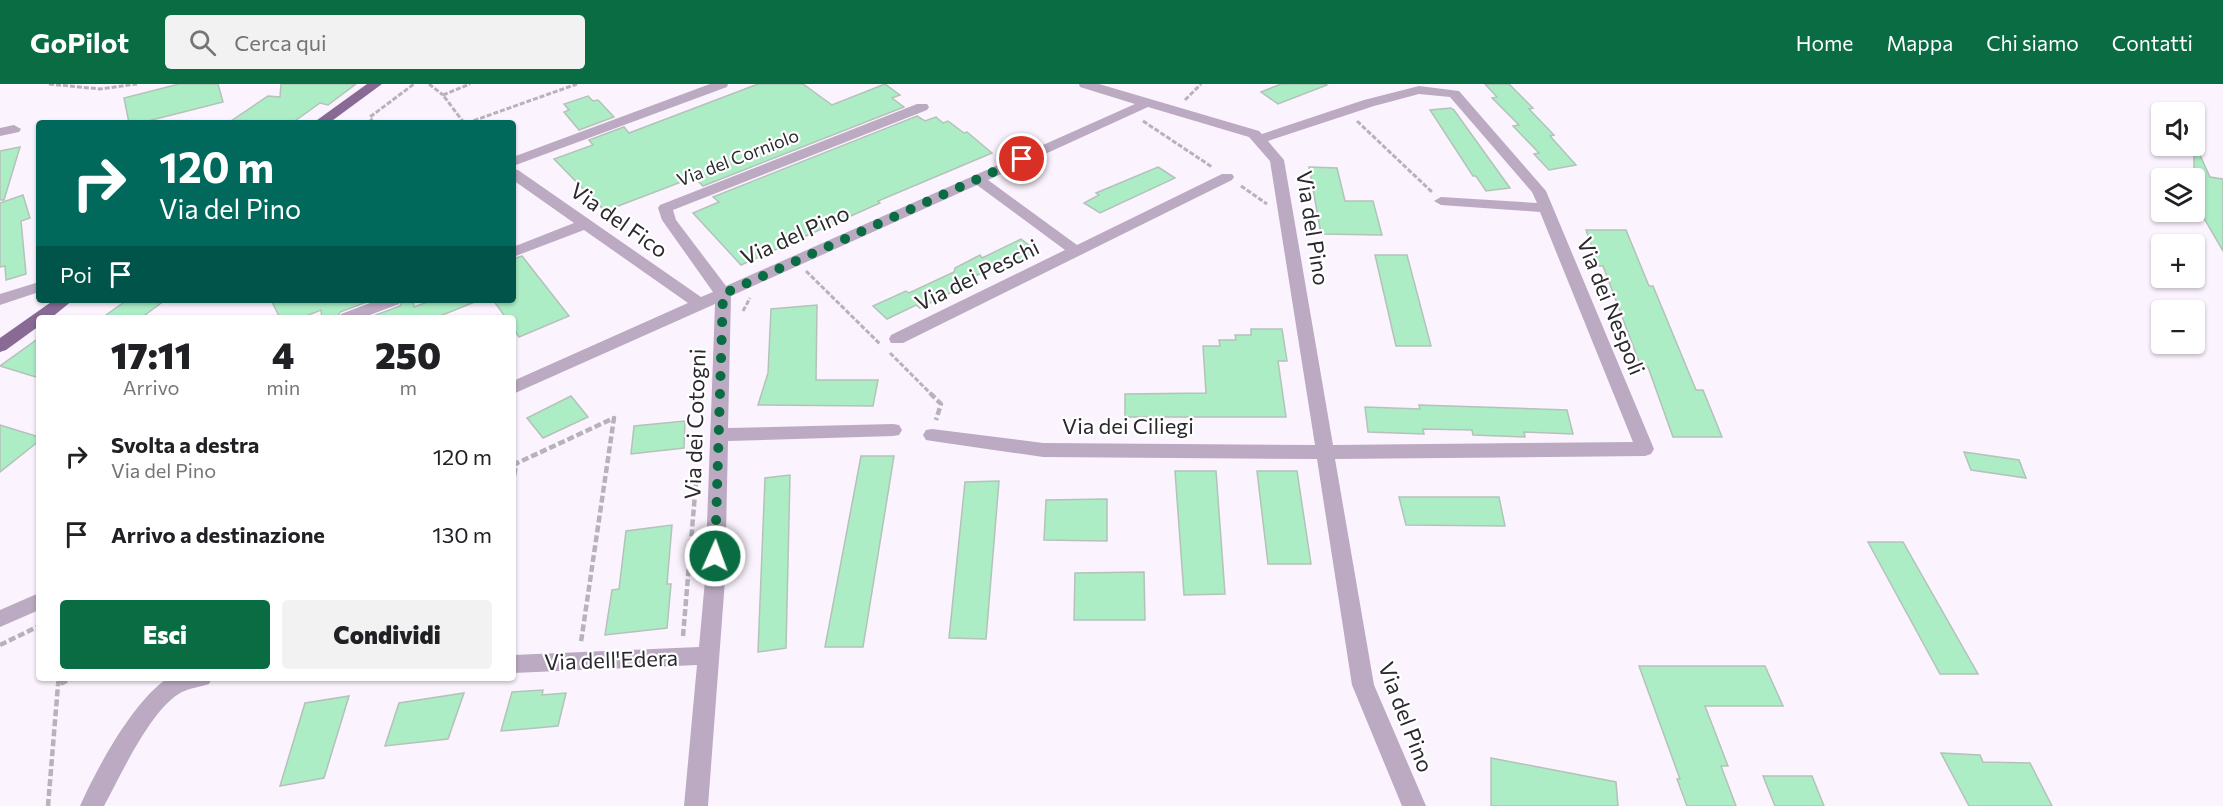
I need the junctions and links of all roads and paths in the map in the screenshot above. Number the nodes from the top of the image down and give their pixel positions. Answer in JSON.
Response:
{"nodes":[{"id":1,"x":49,"y":84,"type":"edge"},
{"id":2,"x":137,"y":84,"type":"edge"},
{"id":3,"x":376,"y":84,"type":"edge"},
{"id":4,"x":414,"y":84,"type":"edge"},
{"id":5,"x":429,"y":84,"type":"edge"},
{"id":6,"x":470,"y":84,"type":"edge"},
{"id":7,"x":577,"y":84,"type":"edge"},
{"id":8,"x":722,"y":84,"type":"edge"},
{"id":9,"x":1085,"y":84,"type":"edge"},
{"id":10,"x":1201,"y":84,"type":"edge"},
{"id":11,"x":443,"y":95,"type":"junction"},
{"id":12,"x":1148,"y":103,"type":"junction"},
{"id":13,"x":1180,"y":105,"type":"dead end"},
{"id":14,"x":922,"y":107,"type":"dead end"},
{"id":15,"x":1346,"y":110,"type":"junction"},
{"id":16,"x":324,"y":120,"type":"edge"},
{"id":17,"x":372,"y":120,"type":"edge"},
{"id":18,"x":464,"y":120,"type":"edge"},
{"id":19,"x":475,"y":120,"type":"edge"},
{"id":20,"x":1258,"y":140,"type":"junction"},
{"id":21,"x":516,"y":161,"type":"edge"},
{"id":22,"x":516,"y":174,"type":"edge"},
{"id":23,"x":1227,"y":177,"type":"dead end"},
{"id":24,"x":978,"y":179,"type":"junction"},
{"id":25,"x":1441,"y":201,"type":"joint"},
{"id":26,"x":1546,"y":208,"type":"junction"},
{"id":27,"x":585,"y":224,"type":"junction"},
{"id":28,"x":516,"y":251,"type":"edge"},
{"id":29,"x":1076,"y":251,"type":"junction"},
{"id":30,"x":36,"y":288,"type":"edge"},
{"id":31,"x":723,"y":294,"type":"junction"},
{"id":32,"x":0,"y":300,"type":"edge"},
{"id":33,"x":61,"y":303,"type":"edge"},
{"id":34,"x":386,"y":303,"type":"edge"},
{"id":35,"x":700,"y":304,"type":"junction"},
{"id":36,"x":43,"y":315,"type":"edge"},
{"id":37,"x":356,"y":315,"type":"edge"},
{"id":38,"x":36,"y":320,"type":"edge"},
{"id":39,"x":897,"y":339,"type":"dead end"},
{"id":40,"x":0,"y":346,"type":"edge"},
{"id":41,"x":516,"y":387,"type":"edge"},
{"id":42,"x":893,"y":430,"type":"dead end"},
{"id":43,"x":719,"y":435,"type":"junction"},
{"id":44,"x":932,"y":435,"type":"dead end"},
{"id":45,"x":1325,"y":452,"type":"junction"},
{"id":46,"x":516,"y":464,"type":"edge"},
{"id":47,"x":696,"y":475,"type":"dead end"},
{"id":48,"x":36,"y":603,"type":"edge"},
{"id":49,"x":0,"y":619,"type":"edge"},
{"id":50,"x":36,"y":627,"type":"edge"},
{"id":51,"x":683,"y":636,"type":"dead end"},
{"id":52,"x":0,"y":645,"type":"edge"},
{"id":53,"x":708,"y":656,"type":"junction"},
{"id":54,"x":578,"y":661,"type":"junction"},
{"id":55,"x":516,"y":664,"type":"edge"},
{"id":56,"x":59,"y":681,"type":"edge"},
{"id":57,"x":67,"y":681,"type":"edge"},
{"id":58,"x":189,"y":681,"type":"edge"},
{"id":59,"x":58,"y":685,"type":"junction"},
{"id":60,"x":48,"y":806,"type":"edge"},
{"id":61,"x":92,"y":806,"type":"edge"},
{"id":62,"x":696,"y":806,"type":"edge"},
{"id":63,"x":1414,"y":806,"type":"edge"}],
"edges":[{"from":1,"to":2,"type":"path"},
{"from":3,"to":16,"type":"main road"},
{"from":4,"to":17,"type":"path"},
{"from":5,"to":11,"type":"path"},
{"from":6,"to":11,"type":"path"},
{"from":7,"to":19,"type":"path"},
{"from":8,"to":21,"type":"street"},
{"from":9,"to":12,"type":"street"},
{"from":10,"to":13,"type":"path"},
{"from":11,"to":18,"type":"path"},
{"from":12,"to":20,"type":"street","name":"Via del Pino"},
{"from":12,"to":24,"type":"street","name":"Via del Pino"},
{"from":14,"to":31,"type":"street","name":"Via del Corniolo"},
{"from":15,"to":20,"type":"street","name":"Via dei Nespoli"},
{"from":15,"to":25,"type":"path"},
{"from":15,"to":26,"type":"street","name":"Via dei Nespoli"},
{"from":20,"to":45,"type":"street","name":"Via del Pino"},
{"from":22,"to":27,"type":"street","name":"Via del Fico"},
{"from":23,"to":29,"type":"street","name":"Via dei Peschi"},
{"from":24,"to":29,"type":"street","name":"Via dei Peschi"},
{"from":24,"to":31,"type":"street","name":"Via del Pino"},
{"from":25,"to":26,"type":"street"},
{"from":26,"to":45,"type":"street","name":"Via dei Nespoli"},
{"from":27,"to":28,"type":"street"},
{"from":27,"to":35,"type":"street","name":"Via del Fico"},
{"from":29,"to":39,"type":"street","name":"Via dei Peschi"},
{"from":30,"to":32,"type":"street"},
{"from":31,"to":35,"type":"street","name":"Via del Pino"},
{"from":31,"to":43,"type":"street","name":"Via dei Cotogni"},
{"from":33,"to":36,"type":"main road"},
{"from":34,"to":37,"type":"street"},
{"from":35,"to":41,"type":"street","name":"Via del Pino"},
{"from":38,"to":40,"type":"main road"},
{"from":42,"to":43,"type":"street"},
{"from":43,"to":53,"type":"street","name":"Via dei Cotogni"},
{"from":44,"to":45,"type":"street","name":"Via dei Ciliegi"},
{"from":45,"to":63,"type":"street","name":"Via del Pino"},
{"from":46,"to":54,"type":"path"},
{"from":47,"to":51,"type":"path"},
{"from":48,"to":49,"type":"street"},
{"from":50,"to":52,"type":"path"},
{"from":53,"to":54,"type":"street","name":"Via dell'Edera"},
{"from":53,"to":62,"type":"street","name":"Via dei Cotogni"},
{"from":54,"to":55,"type":"street","name":"Via dell'Edera"},
{"from":56,"to":59,"type":"path"},
{"from":57,"to":59,"type":"path"},
{"from":58,"to":61,"type":"street"},
{"from":59,"to":60,"type":"path"}]}
